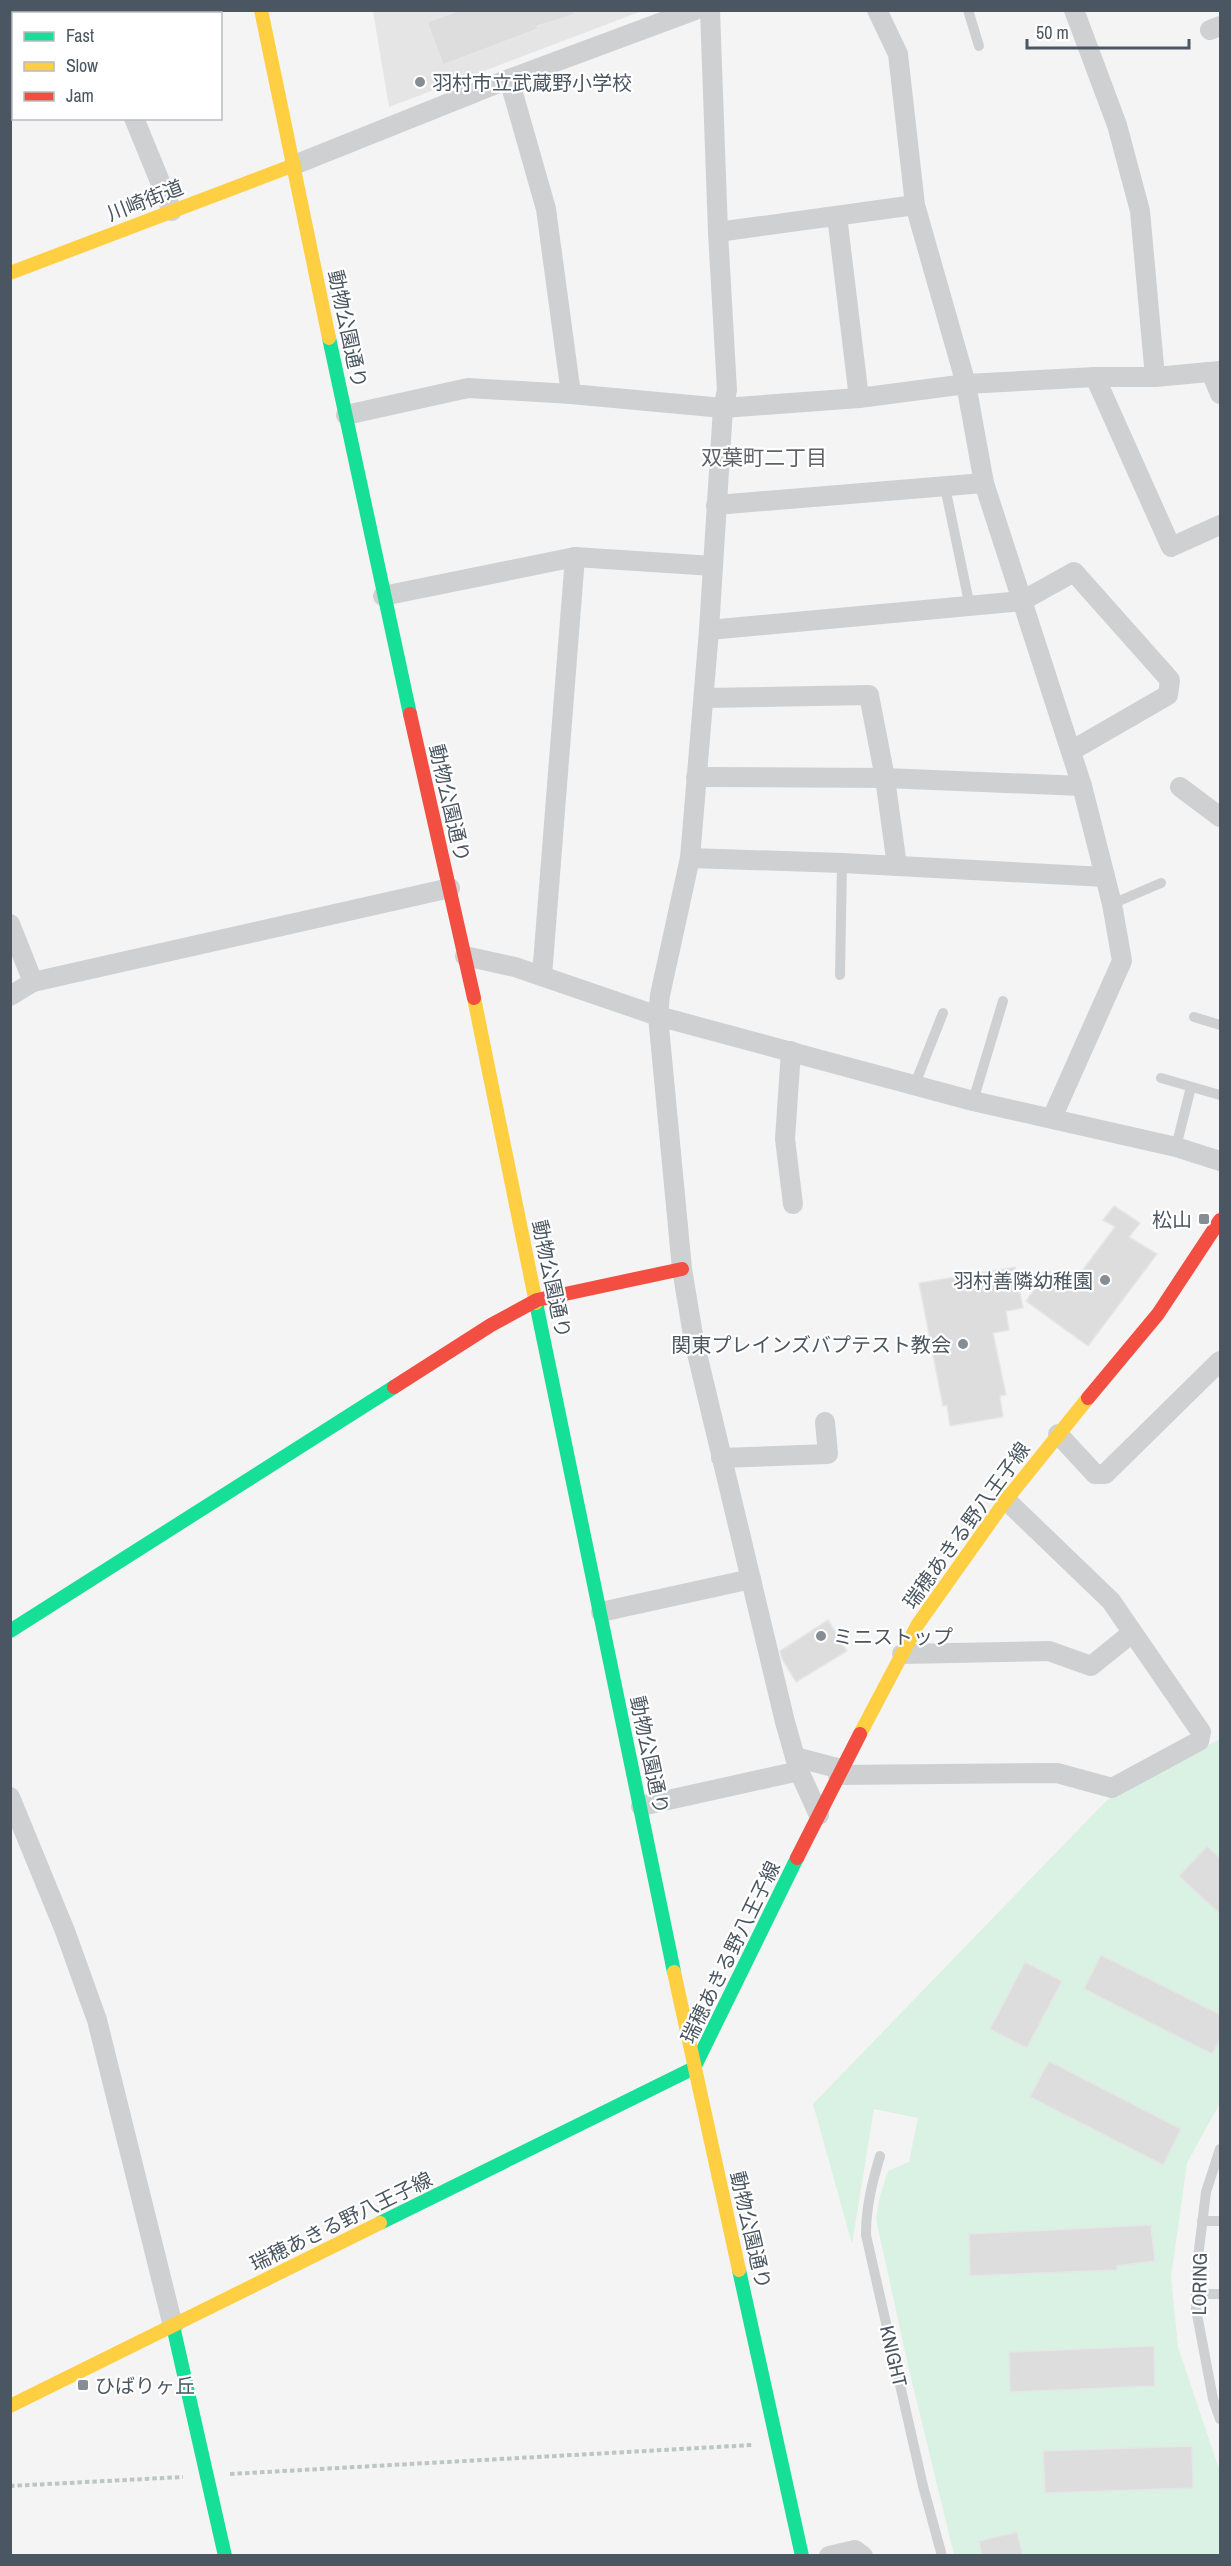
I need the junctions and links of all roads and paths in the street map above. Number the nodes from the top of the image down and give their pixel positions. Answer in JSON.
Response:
{"nodes":[{"id":1,"x":261,"y":10,"type":"edge"},
{"id":2,"x":695,"y":10,"type":"edge"},
{"id":3,"x":710,"y":10,"type":"edge"},
{"id":4,"x":877,"y":10,"type":"edge"},
{"id":5,"x":968,"y":10,"type":"edge"},
{"id":6,"x":1074,"y":10,"type":"edge"},
{"id":7,"x":979,"y":46,"type":"dead end"},
{"id":8,"x":509,"y":79,"type":"junction"},
{"id":9,"x":135,"y":120,"type":"edge"},
{"id":10,"x":294,"y":165,"type":"junction"},
{"id":11,"x":915,"y":205,"type":"junction"},
{"id":12,"x":172,"y":211,"type":"junction"},
{"id":13,"x":837,"y":216,"type":"junction"},
{"id":14,"x":718,"y":232,"type":"junction"},
{"id":15,"x":10,"y":273,"type":"edge"},
{"id":16,"x":1216,"y":372,"type":"edge"},
{"id":17,"x":1095,"y":377,"type":"junction"},
{"id":18,"x":1155,"y":377,"type":"junction"},
{"id":19,"x":966,"y":384,"type":"junction"},
{"id":20,"x":571,"y":394,"type":"junction"},
{"id":21,"x":1221,"y":394,"type":"edge"},
{"id":22,"x":859,"y":398,"type":"junction"},
{"id":23,"x":723,"y":408,"type":"junction"},
{"id":24,"x":346,"y":415,"type":"junction"},
{"id":25,"x":984,"y":483,"type":"junction"},
{"id":26,"x":945,"y":487,"type":"junction"},
{"id":27,"x":716,"y":506,"type":"junction"},
{"id":28,"x":1221,"y":525,"type":"edge"},
{"id":29,"x":575,"y":557,"type":"junction"},
{"id":30,"x":713,"y":566,"type":"junction"},
{"id":31,"x":383,"y":596,"type":"junction"},
{"id":32,"x":1022,"y":601,"type":"junction"},
{"id":33,"x":970,"y":607,"type":"junction"},
{"id":34,"x":709,"y":630,"type":"junction"},
{"id":35,"x":704,"y":698,"type":"junction"},
{"id":36,"x":1071,"y":751,"type":"junction"},
{"id":37,"x":696,"y":777,"type":"junction"},
{"id":38,"x":885,"y":778,"type":"junction"},
{"id":39,"x":1082,"y":786,"type":"junction"},
{"id":40,"x":1180,"y":787,"type":"dead end"},
{"id":41,"x":1221,"y":818,"type":"edge"},
{"id":42,"x":690,"y":858,"type":"junction"},
{"id":43,"x":842,"y":863,"type":"junction"},
{"id":44,"x":897,"y":866,"type":"junction"},
{"id":45,"x":1106,"y":877,"type":"junction"},
{"id":46,"x":1161,"y":883,"type":"dead end"},
{"id":47,"x":450,"y":888,"type":"junction"},
{"id":48,"x":1113,"y":904,"type":"junction"},
{"id":49,"x":10,"y":924,"type":"edge"},
{"id":50,"x":465,"y":956,"type":"junction"},
{"id":51,"x":840,"y":975,"type":"dead end"},
{"id":52,"x":542,"y":976,"type":"junction"},
{"id":53,"x":33,"y":982,"type":"junction"},
{"id":54,"x":10,"y":996,"type":"edge"},
{"id":55,"x":1004,"y":1001,"type":"dead end"},
{"id":56,"x":943,"y":1013,"type":"dead end"},
{"id":57,"x":657,"y":1016,"type":"junction"},
{"id":58,"x":1194,"y":1017,"type":"dead end"},
{"id":59,"x":1221,"y":1025,"type":"edge"},
{"id":60,"x":791,"y":1051,"type":"junction"},
{"id":61,"x":1161,"y":1078,"type":"dead end"},
{"id":62,"x":915,"y":1084,"type":"junction"},
{"id":63,"x":1191,"y":1087,"type":"junction"},
{"id":64,"x":1221,"y":1095,"type":"edge"},
{"id":65,"x":973,"y":1101,"type":"junction"},
{"id":66,"x":1052,"y":1118,"type":"junction"},
{"id":67,"x":1176,"y":1147,"type":"junction"},
{"id":68,"x":1221,"y":1161,"type":"edge"},
{"id":69,"x":793,"y":1204,"type":"dead end"},
{"id":70,"x":1219,"y":1229,"type":"edge"},
{"id":71,"x":682,"y":1269,"type":"junction"},
{"id":72,"x":537,"y":1300,"type":"junction"},
{"id":73,"x":1221,"y":1361,"type":"edge"},
{"id":74,"x":825,"y":1422,"type":"dead end"},
{"id":75,"x":1058,"y":1434,"type":"junction"},
{"id":76,"x":721,"y":1458,"type":"junction"},
{"id":77,"x":1006,"y":1500,"type":"junction"},
{"id":78,"x":751,"y":1579,"type":"junction"},
{"id":79,"x":601,"y":1612,"type":"junction"},
{"id":80,"x":10,"y":1631,"type":"edge"},
{"id":81,"x":1132,"y":1633,"type":"junction"},
{"id":82,"x":902,"y":1654,"type":"junction"},
{"id":83,"x":797,"y":1764,"type":"junction"},
{"id":84,"x":839,"y":1772,"type":"junction"},
{"id":85,"x":10,"y":1797,"type":"edge"},
{"id":86,"x":641,"y":1806,"type":"junction"},
{"id":87,"x":819,"y":1815,"type":"junction"},
{"id":88,"x":694,"y":2068,"type":"junction"},
{"id":89,"x":1221,"y":2149,"type":"edge"},
{"id":90,"x":880,"y":2156,"type":"dead end"},
{"id":91,"x":1203,"y":2221,"type":"junction"},
{"id":92,"x":1221,"y":2221,"type":"edge"},
{"id":93,"x":1196,"y":2294,"type":"junction"},
{"id":94,"x":1221,"y":2294,"type":"edge"},
{"id":95,"x":173,"y":2326,"type":"junction"},
{"id":96,"x":10,"y":2406,"type":"edge"},
{"id":97,"x":1221,"y":2419,"type":"edge"},
{"id":98,"x":778,"y":2443,"type":"junction"},
{"id":99,"x":206,"y":2475,"type":"junction"},
{"id":100,"x":10,"y":2486,"type":"edge"},
{"id":101,"x":225,"y":2556,"type":"edge"},
{"id":102,"x":802,"y":2556,"type":"edge"},
{"id":103,"x":829,"y":2556,"type":"edge"},
{"id":104,"x":863,"y":2556,"type":"edge"},
{"id":105,"x":942,"y":2556,"type":"edge"}],
"edges":[{"from":1,"to":10,"type":"street","name":"動物公園通り"},
{"from":2,"to":8,"type":"street"},
{"from":3,"to":14,"type":"street"},
{"from":4,"to":11,"type":"street"},
{"from":5,"to":7,"type":"lane"},
{"from":6,"to":18,"type":"street"},
{"from":8,"to":10,"type":"street"},
{"from":8,"to":20,"type":"street"},
{"from":9,"to":12,"type":"street"},
{"from":10,"to":12,"type":"street","name":"川崎街道"},
{"from":10,"to":24,"type":"street","name":"動物公園通り"},
{"from":11,"to":13,"type":"street"},
{"from":11,"to":19,"type":"street"},
{"from":12,"to":15,"type":"street","name":"川崎街道"},
{"from":13,"to":14,"type":"street"},
{"from":13,"to":22,"type":"street"},
{"from":14,"to":23,"type":"street"},
{"from":16,"to":18,"type":"street"},
{"from":16,"to":21,"type":"street"},
{"from":17,"to":18,"type":"street"},
{"from":17,"to":19,"type":"street"},
{"from":17,"to":28,"type":"street"},
{"from":19,"to":22,"type":"street"},
{"from":19,"to":25,"type":"street"},
{"from":20,"to":23,"type":"street"},
{"from":20,"to":24,"type":"street"},
{"from":22,"to":23,"type":"street"},
{"from":23,"to":27,"type":"street"},
{"from":24,"to":31,"type":"street","name":"動物公園通り"},
{"from":25,"to":26,"type":"street"},
{"from":25,"to":32,"type":"street"},
{"from":26,"to":27,"type":"street"},
{"from":26,"to":33,"type":"lane"},
{"from":27,"to":30,"type":"street"},
{"from":29,"to":30,"type":"street"},
{"from":29,"to":31,"type":"street"},
{"from":29,"to":52,"type":"street"},
{"from":30,"to":34,"type":"street"},
{"from":31,"to":47,"type":"street","name":"動物公園通り"},
{"from":32,"to":33,"type":"street"},
{"from":32,"to":36,"type":"street"},
{"from":32,"to":36,"type":"street"},
{"from":33,"to":34,"type":"street"},
{"from":34,"to":35,"type":"street"},
{"from":35,"to":37,"type":"street"},
{"from":35,"to":38,"type":"street"},
{"from":36,"to":39,"type":"street"},
{"from":37,"to":38,"type":"street"},
{"from":37,"to":42,"type":"street"},
{"from":38,"to":39,"type":"street"},
{"from":38,"to":44,"type":"street"},
{"from":39,"to":45,"type":"street"},
{"from":40,"to":41,"type":"street"},
{"from":42,"to":43,"type":"street"},
{"from":42,"to":57,"type":"street"},
{"from":43,"to":44,"type":"street"},
{"from":43,"to":51,"type":"lane"},
{"from":44,"to":45,"type":"street"},
{"from":45,"to":48,"type":"street"},
{"from":46,"to":48,"type":"lane"},
{"from":47,"to":50,"type":"street","name":"動物公園通り"},
{"from":47,"to":53,"type":"street"},
{"from":48,"to":66,"type":"street"},
{"from":49,"to":53,"type":"street"},
{"from":50,"to":52,"type":"street"},
{"from":50,"to":72,"type":"street","name":"動物公園通り"},
{"from":52,"to":57,"type":"street"},
{"from":53,"to":54,"type":"street"},
{"from":55,"to":65,"type":"lane"},
{"from":56,"to":62,"type":"lane"},
{"from":57,"to":60,"type":"street"},
{"from":57,"to":71,"type":"street"},
{"from":58,"to":59,"type":"lane"},
{"from":60,"to":62,"type":"street"},
{"from":60,"to":69,"type":"street"},
{"from":61,"to":63,"type":"lane"},
{"from":62,"to":65,"type":"street"},
{"from":63,"to":64,"type":"lane"},
{"from":63,"to":67,"type":"lane"},
{"from":65,"to":66,"type":"street"},
{"from":66,"to":67,"type":"street"},
{"from":67,"to":68,"type":"street"},
{"from":70,"to":75,"type":"street","name":"瑞穂あきる野八王子線"},
{"from":71,"to":72,"type":"street"},
{"from":71,"to":76,"type":"street"},
{"from":72,"to":79,"type":"street","name":"動物公園通り"},
{"from":72,"to":80,"type":"street"},
{"from":73,"to":75,"type":"street"},
{"from":74,"to":76,"type":"street"},
{"from":75,"to":77,"type":"street","name":"瑞穂あきる野八王子線"},
{"from":76,"to":78,"type":"street"},
{"from":77,"to":81,"type":"street"},
{"from":77,"to":82,"type":"street","name":"瑞穂あきる野八王子線"},
{"from":78,"to":79,"type":"street"},
{"from":78,"to":83,"type":"street"},
{"from":79,"to":86,"type":"street","name":"動物公園通り"},
{"from":81,"to":82,"type":"street"},
{"from":81,"to":84,"type":"street"},
{"from":82,"to":84,"type":"street","name":"瑞穂あきる野八王子線"},
{"from":83,"to":84,"type":"street"},
{"from":83,"to":86,"type":"street"},
{"from":83,"to":87,"type":"street"},
{"from":84,"to":87,"type":"street","name":"瑞穂あきる野八王子線"},
{"from":85,"to":95,"type":"street"},
{"from":86,"to":88,"type":"street","name":"動物公園通り"},
{"from":87,"to":88,"type":"street","name":"瑞穂あきる野八王子線"},
{"from":88,"to":95,"type":"street","name":"瑞穂あきる野八王子線"},
{"from":88,"to":98,"type":"street","name":"動物公園通り"},
{"from":89,"to":91,"type":"lane","name":"LORING"},
{"from":90,"to":105,"type":"lane","name":"KNIGHT"},
{"from":91,"to":92,"type":"lane"},
{"from":91,"to":93,"type":"lane","name":"LORING"},
{"from":93,"to":94,"type":"lane"},
{"from":93,"to":97,"type":"lane","name":"LORING"},
{"from":95,"to":96,"type":"street","name":"瑞穂あきる野八王子線"},
{"from":95,"to":99,"type":"street"},
{"from":98,"to":99,"type":"path"},
{"from":98,"to":102,"type":"street","name":"動物公園通り"},
{"from":99,"to":100,"type":"path"},
{"from":99,"to":101,"type":"street"},
{"from":103,"to":104,"type":"street"}]}
